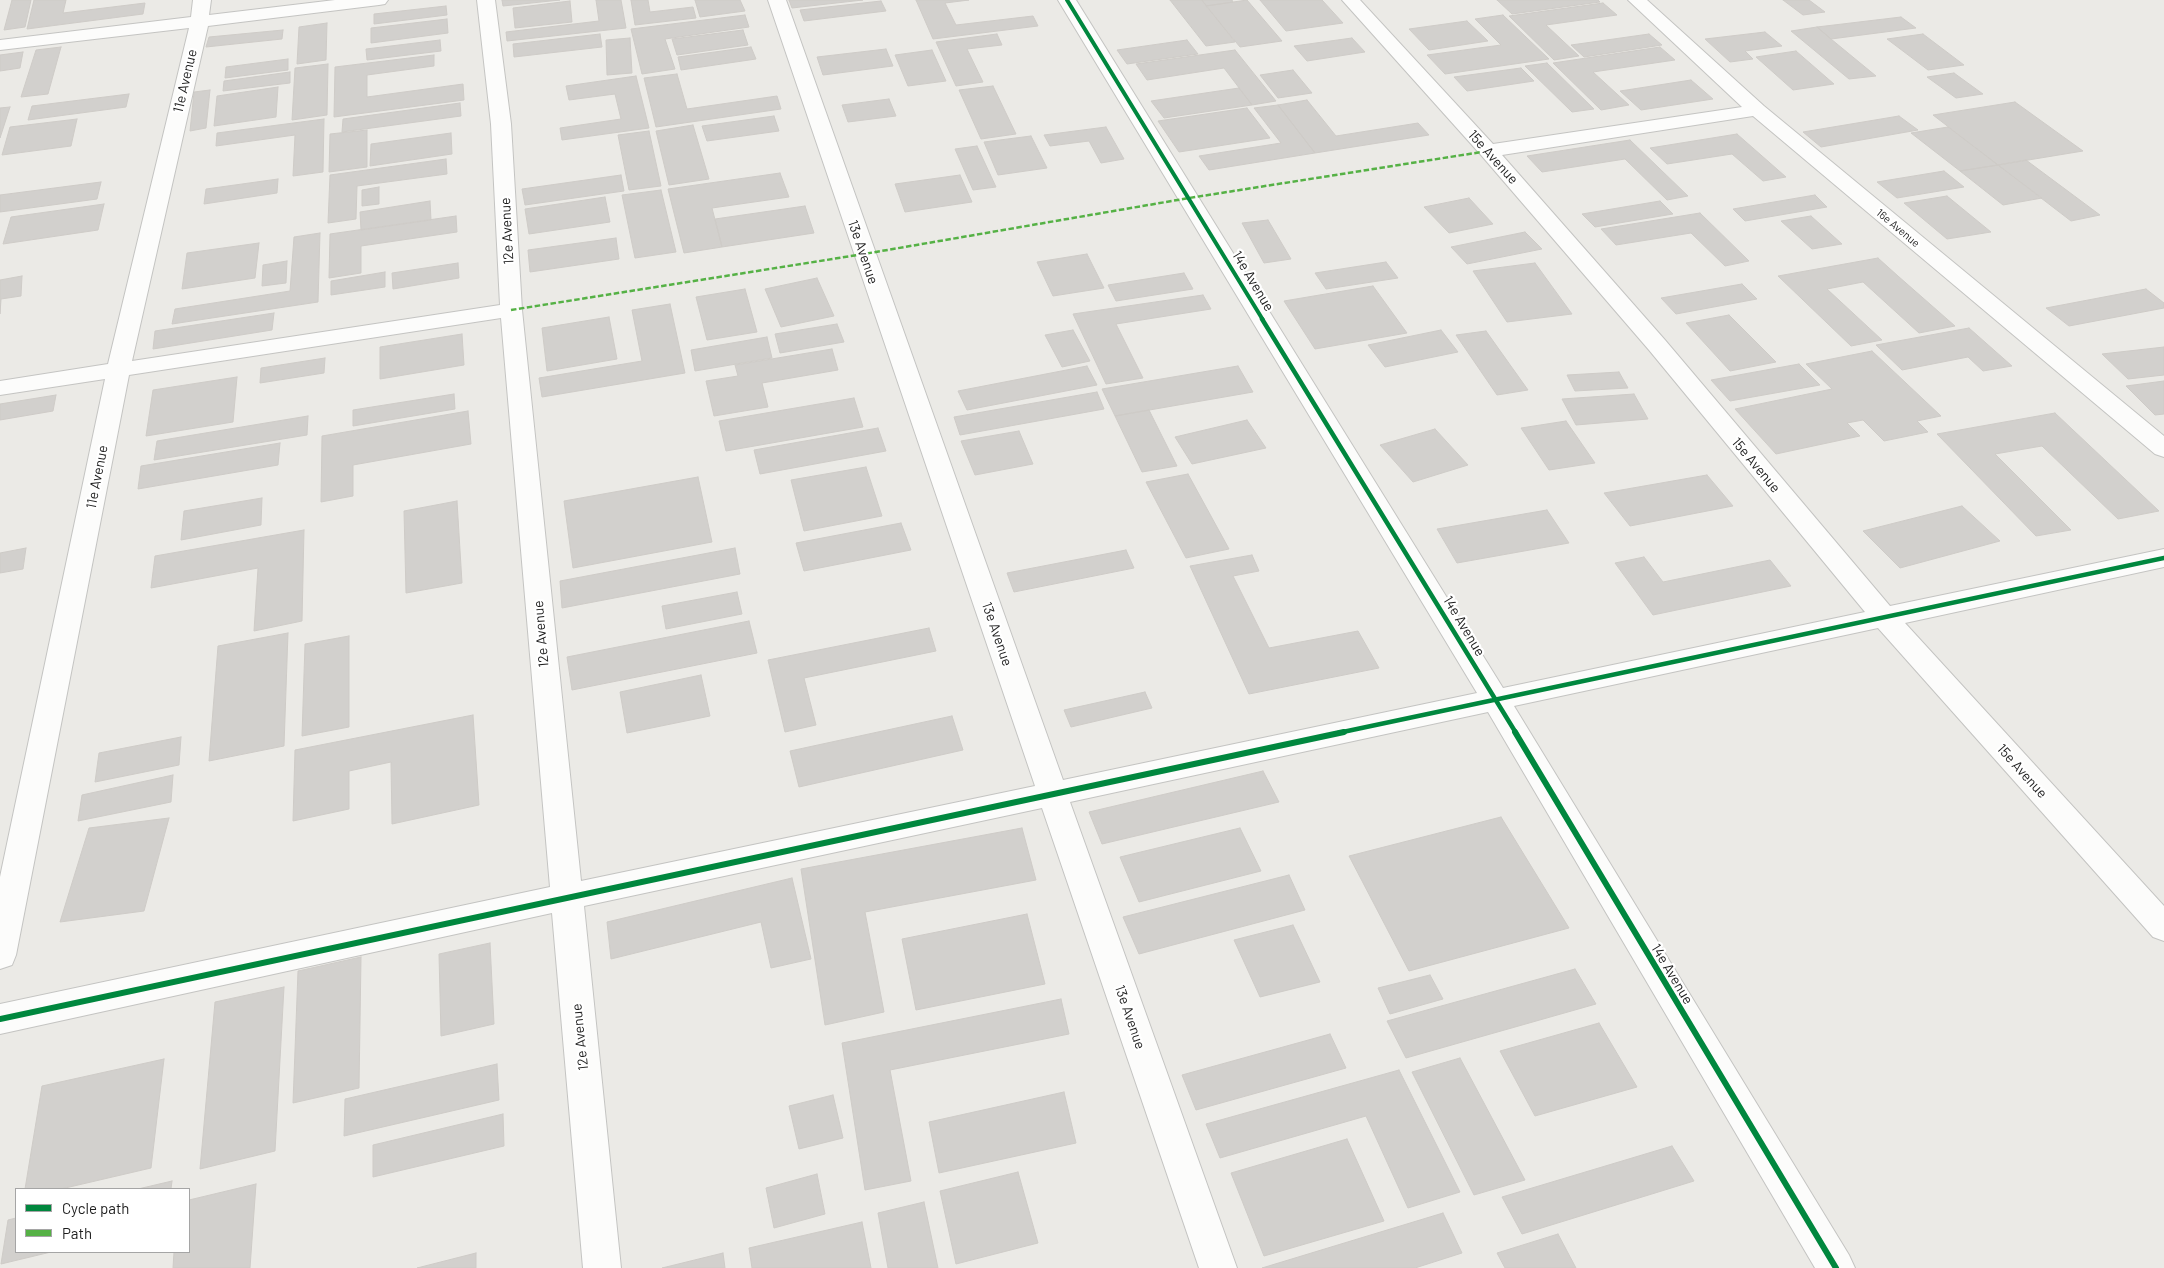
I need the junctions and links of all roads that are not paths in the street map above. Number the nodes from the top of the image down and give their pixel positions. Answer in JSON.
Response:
{"nodes":[{"id":1,"x":379,"y":0,"type":"edge"},
{"id":2,"x":486,"y":0,"type":"edge"},
{"id":3,"x":778,"y":0,"type":"edge"},
{"id":4,"x":1067,"y":0,"type":"edge"},
{"id":5,"x":1351,"y":0,"type":"edge"},
{"id":6,"x":1637,"y":0,"type":"edge"},
{"id":7,"x":201,"y":10,"type":"edge"},
{"id":8,"x":0,"y":45,"type":"edge"},
{"id":9,"x":1757,"y":110,"type":"junction"},
{"id":10,"x":1488,"y":150,"type":"junction"},
{"id":11,"x":511,"y":310,"type":"junction"},
{"id":12,"x":118,"y":371,"type":"junction"},
{"id":13,"x":0,"y":388,"type":"edge"},
{"id":14,"x":2164,"y":449,"type":"edge"},
{"id":15,"x":2164,"y":558,"type":"edge"},
{"id":16,"x":1884,"y":617,"type":"junction"},
{"id":17,"x":1495,"y":699,"type":"junction"},
{"id":18,"x":1053,"y":794,"type":"junction"},
{"id":19,"x":566,"y":897,"type":"junction"},
{"id":20,"x":2164,"y":928,"type":"edge"},
{"id":21,"x":0,"y":955,"type":"edge"},
{"id":22,"x":0,"y":1019,"type":"edge"},
{"id":23,"x":602,"y":1268,"type":"edge"},
{"id":24,"x":1218,"y":1268,"type":"edge"},
{"id":25,"x":1836,"y":1268,"type":"edge"}],
"edges":[{"from":1,"to":7,"type":"street"},
{"from":2,"to":11,"type":"street","name":"12e Avenue"},
{"from":3,"to":18,"type":"street","name":"13e Avenue"},
{"from":4,"to":17,"type":"street","name":"14e Avenue"},
{"from":5,"to":10,"type":"street","name":"15e Avenue"},
{"from":6,"to":9,"type":"street","name":"16e Avenue"},
{"from":7,"to":8,"type":"street"},
{"from":7,"to":12,"type":"street","name":"11e Avenue"},
{"from":9,"to":10,"type":"street"},
{"from":9,"to":14,"type":"street","name":"16e Avenue"},
{"from":10,"to":16,"type":"street","name":"15e Avenue"},
{"from":11,"to":12,"type":"street"},
{"from":11,"to":19,"type":"street","name":"12e Avenue"},
{"from":12,"to":13,"type":"street"},
{"from":12,"to":21,"type":"street","name":"11e Avenue"},
{"from":15,"to":16,"type":"street"},
{"from":16,"to":17,"type":"street"},
{"from":16,"to":20,"type":"street","name":"15e Avenue"},
{"from":17,"to":18,"type":"street"},
{"from":17,"to":25,"type":"street","name":"14e Avenue"},
{"from":18,"to":19,"type":"street"},
{"from":18,"to":24,"type":"street","name":"13e Avenue"},
{"from":19,"to":22,"type":"street"},
{"from":19,"to":23,"type":"street","name":"12e Avenue"}]}
